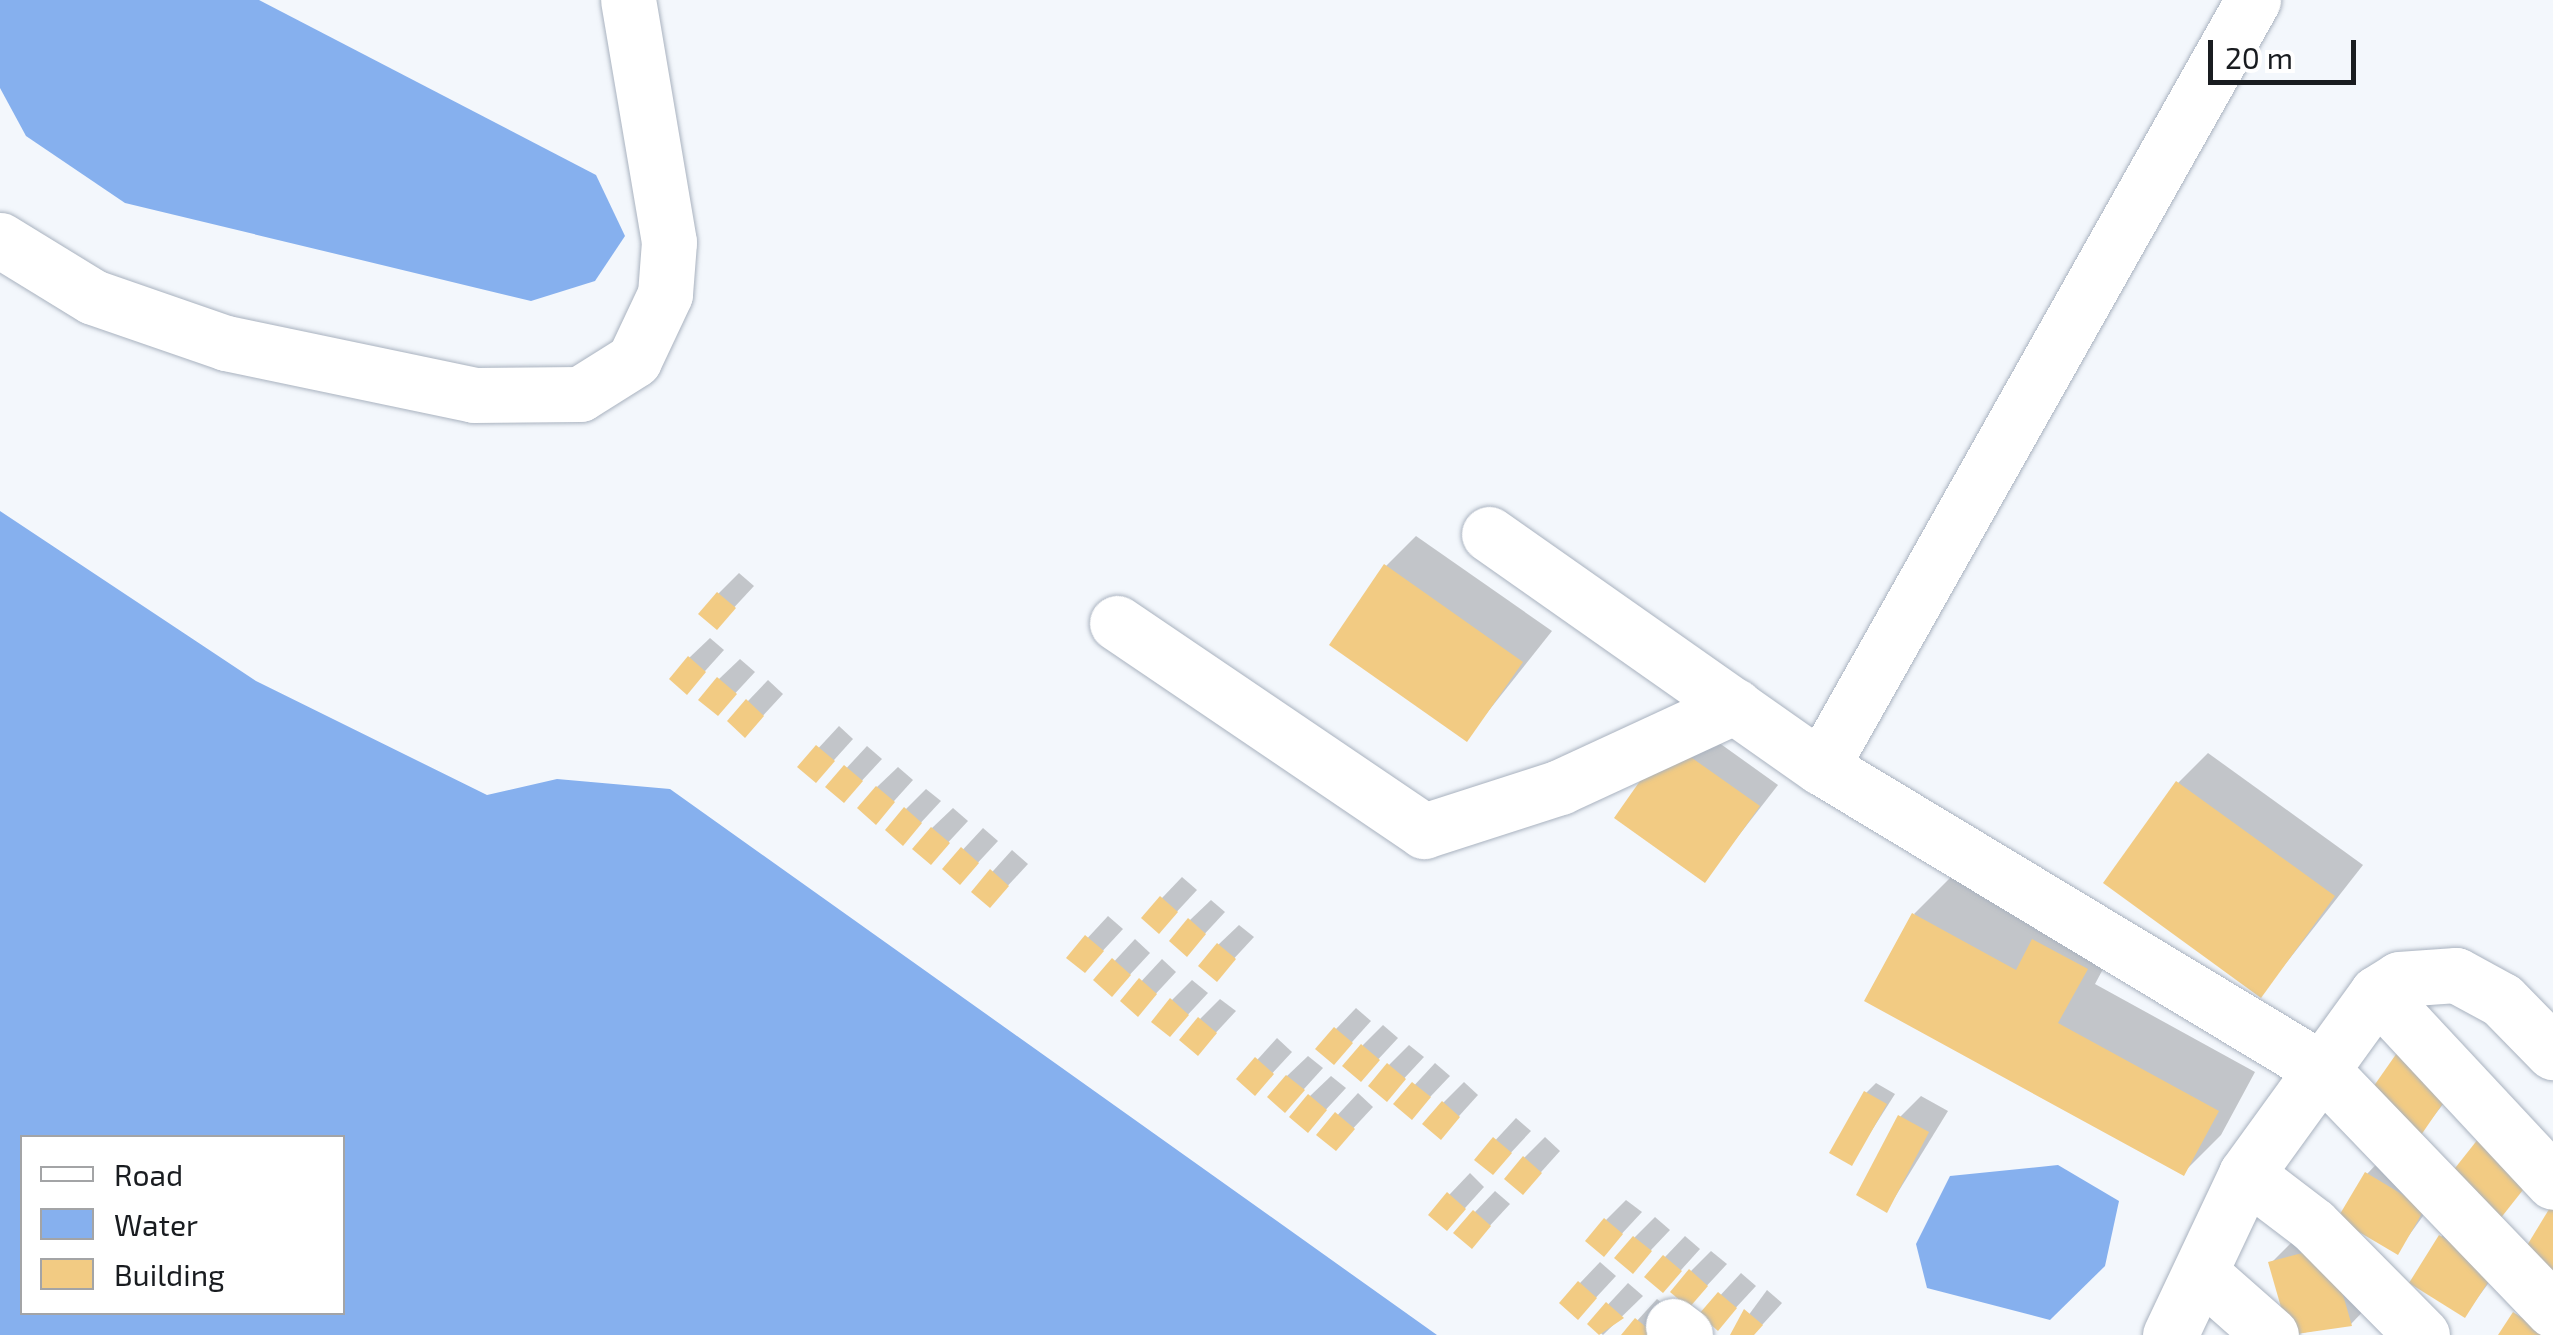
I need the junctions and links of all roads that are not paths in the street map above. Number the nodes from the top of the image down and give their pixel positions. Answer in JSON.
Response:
{"nodes":[{"id":1,"x":628,"y":0,"type":"edge"},
{"id":2,"x":2253,"y":0,"type":"edge"},
{"id":3,"x":0,"y":240,"type":"edge"},
{"id":4,"x":1489,"y":534,"type":"dead end"},
{"id":5,"x":1117,"y":623,"type":"dead end"},
{"id":6,"x":1735,"y":706,"type":"junction"},
{"id":7,"x":1821,"y":766,"type":"junction"},
{"id":8,"x":2377,"y":992,"type":"junction"},
{"id":9,"x":2553,"y":1052,"type":"edge"},
{"id":10,"x":2320,"y":1068,"type":"junction"},
{"id":11,"x":2246,"y":1174,"type":"junction"},
{"id":12,"x":2553,"y":1182,"type":"edge"},
{"id":13,"x":2202,"y":1274,"type":"junction"},
{"id":14,"x":2553,"y":1310,"type":"edge"},
{"id":15,"x":2170,"y":1335,"type":"edge"},
{"id":16,"x":2271,"y":1335,"type":"edge"},
{"id":17,"x":2422,"y":1335,"type":"edge"}],
"edges":[{"from":1,"to":3,"type":"lane"},
{"from":2,"to":7,"type":"lane"},
{"from":4,"to":6,"type":"lane"},
{"from":5,"to":6,"type":"lane"},
{"from":6,"to":7,"type":"lane"},
{"from":7,"to":10,"type":"lane"},
{"from":8,"to":9,"type":"lane"},
{"from":8,"to":10,"type":"lane"},
{"from":8,"to":12,"type":"lane"},
{"from":10,"to":11,"type":"lane"},
{"from":10,"to":14,"type":"lane"},
{"from":11,"to":13,"type":"lane"},
{"from":11,"to":17,"type":"lane"},
{"from":13,"to":15,"type":"lane"},
{"from":13,"to":16,"type":"lane"}]}
